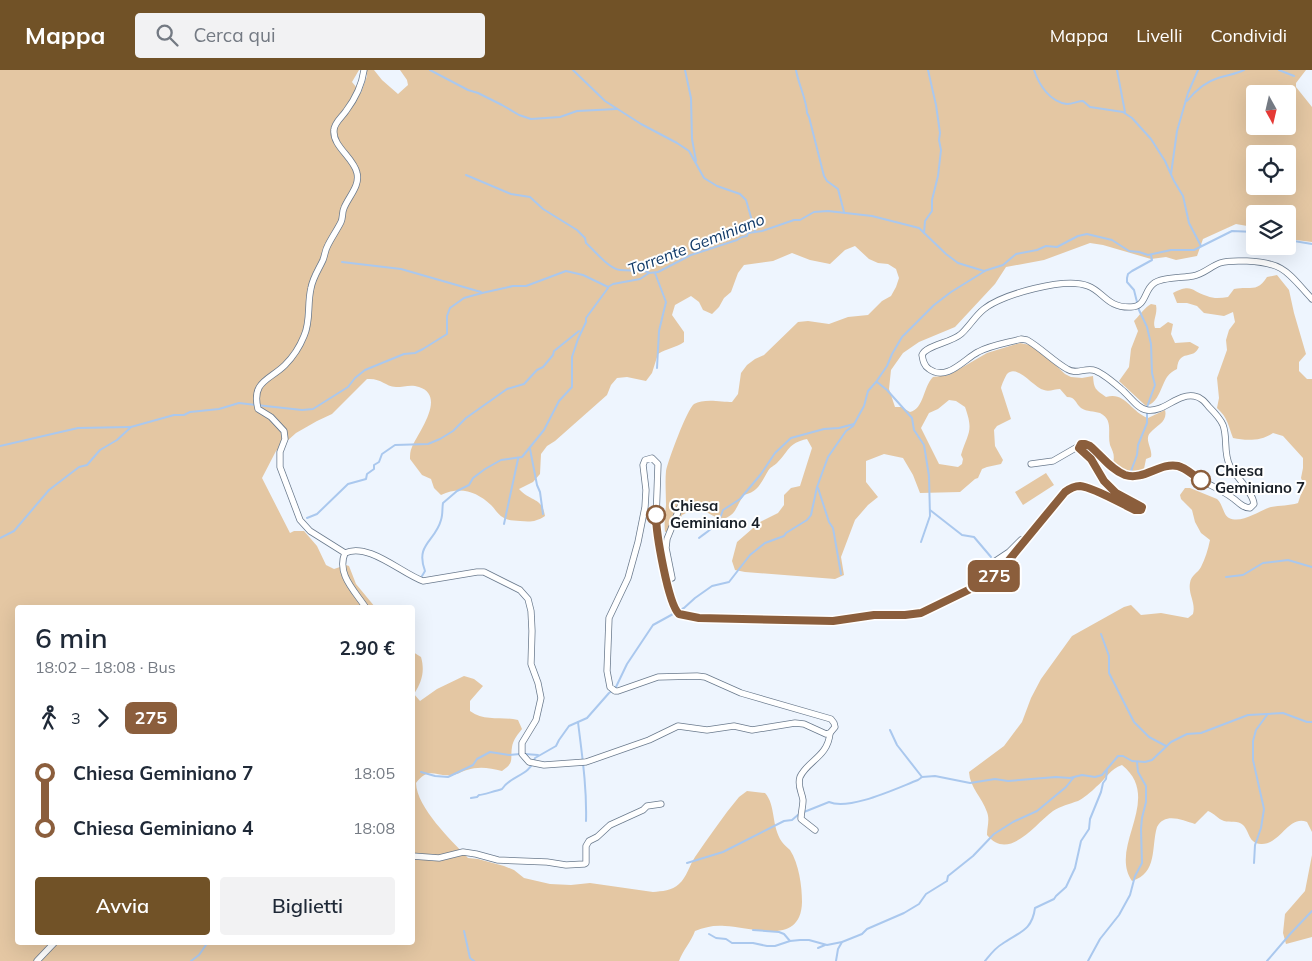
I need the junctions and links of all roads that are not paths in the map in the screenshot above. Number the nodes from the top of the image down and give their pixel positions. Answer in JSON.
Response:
{"nodes":[{"id":1,"x":364,"y":70,"type":"edge"},
{"id":2,"x":1312,"y":298,"type":"edge"},
{"id":3,"x":1079,"y":446,"type":"junction"},
{"id":4,"x":1032,"y":464,"type":"dead end"},
{"id":5,"x":683,"y":512,"type":"dead end"},
{"id":6,"x":1024,"y":538,"type":"junction"},
{"id":7,"x":345,"y":554,"type":"junction"},
{"id":8,"x":988,"y":566,"type":"dead end"},
{"id":9,"x":667,"y":579,"type":"junction"},
{"id":10,"x":364,"y":605,"type":"edge"},
{"id":11,"x":830,"y":733,"type":"junction"},
{"id":12,"x":660,"y":804,"type":"dead end"},
{"id":13,"x":815,"y":830,"type":"dead end"},
{"id":14,"x":415,"y":856,"type":"edge"},
{"id":15,"x":52,"y":945,"type":"edge"},
{"id":16,"x":37,"y":961,"type":"edge"}],
"edges":[{"from":1,"to":7,"type":"street"},
{"from":2,"to":3,"type":"street"},
{"from":3,"to":4,"type":"street"},
{"from":3,"to":6,"type":"street"},
{"from":5,"to":9,"type":"street"},
{"from":6,"to":8,"type":"street"},
{"from":6,"to":9,"type":"street"},
{"from":7,"to":10,"type":"street"},
{"from":7,"to":11,"type":"street"},
{"from":9,"to":11,"type":"street"},
{"from":11,"to":13,"type":"street"},
{"from":12,"to":14,"type":"street"},
{"from":15,"to":16,"type":"street"}]}
